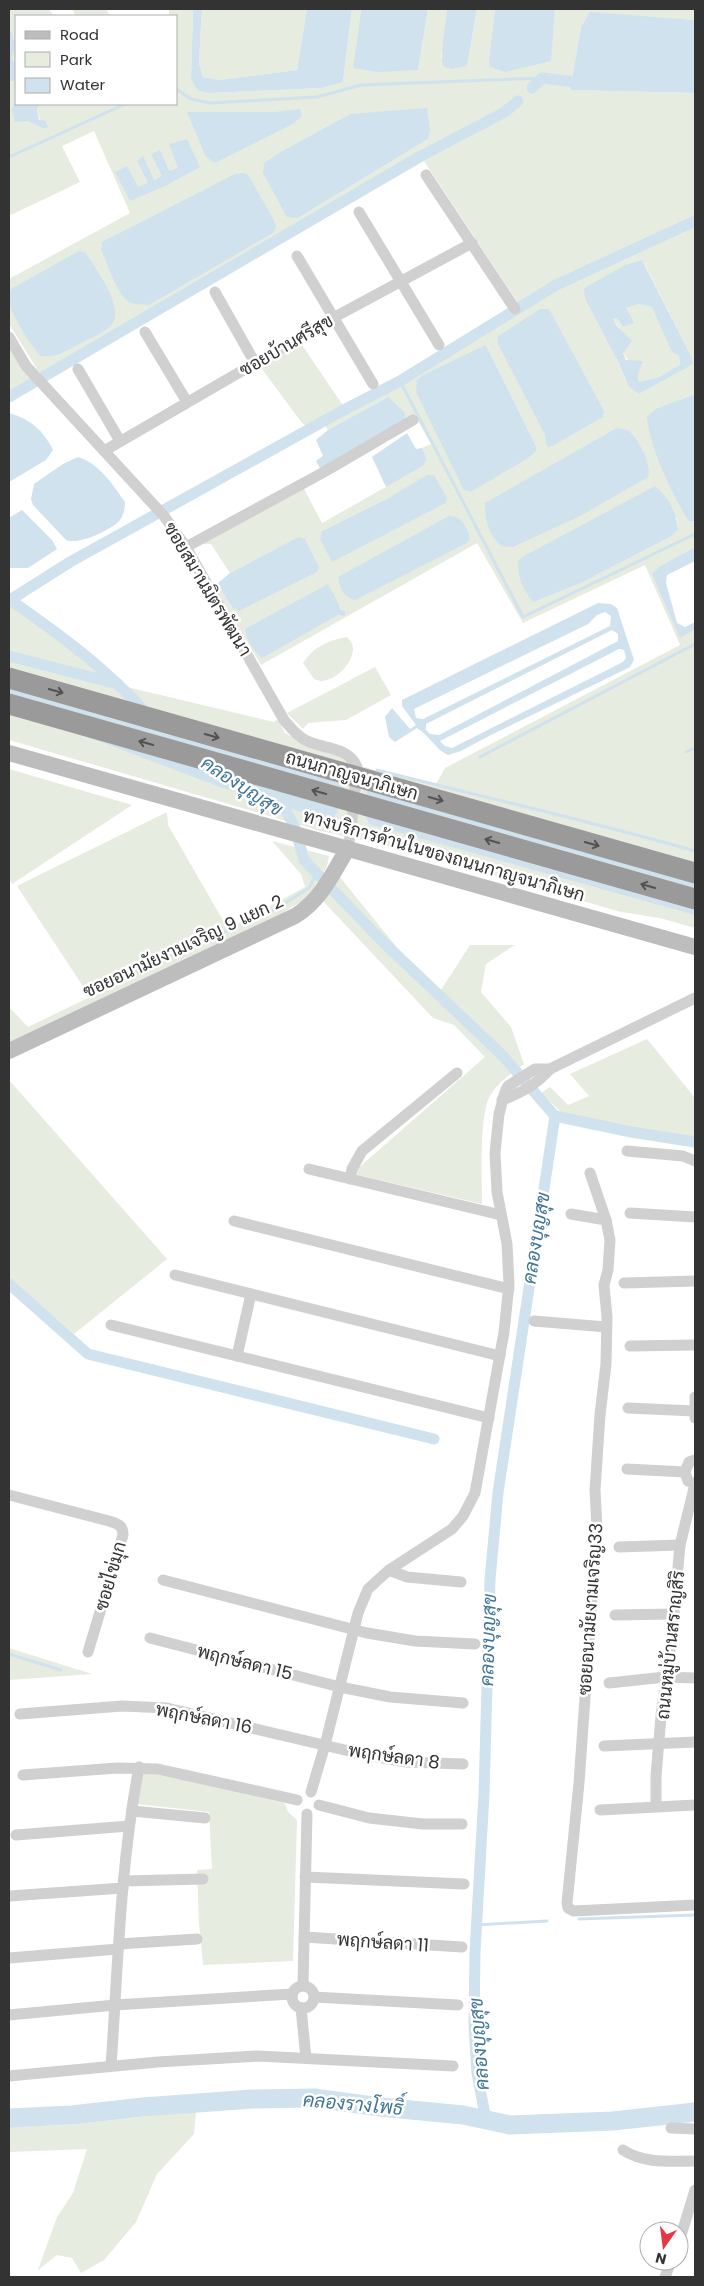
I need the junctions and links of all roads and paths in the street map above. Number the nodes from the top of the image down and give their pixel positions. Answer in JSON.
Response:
{"nodes":[{"id":1,"x":426,"y":175,"type":"dead end"},
{"id":2,"x":360,"y":212,"type":"dead end"},
{"id":3,"x":472,"y":243,"type":"junction"},
{"id":4,"x":297,"y":256,"type":"dead end"},
{"id":5,"x":400,"y":282,"type":"junction"},
{"id":6,"x":215,"y":292,"type":"dead end"},
{"id":7,"x":515,"y":309,"type":"dead end"},
{"id":8,"x":333,"y":318,"type":"junction"},
{"id":9,"x":145,"y":332,"type":"dead end"},
{"id":10,"x":9,"y":337,"type":"edge"},
{"id":11,"x":438,"y":345,"type":"dead end"},
{"id":12,"x":255,"y":363,"type":"junction"},
{"id":13,"x":78,"y":369,"type":"dead end"},
{"id":14,"x":373,"y":384,"type":"dead end"},
{"id":15,"x":187,"y":402,"type":"junction"},
{"id":16,"x":413,"y":420,"type":"dead end"},
{"id":17,"x":120,"y":442,"type":"junction"},
{"id":18,"x":104,"y":451,"type":"junction"},
{"id":19,"x":186,"y":546,"type":"junction"},
{"id":20,"x":9,"y":678,"type":"edge"},
{"id":21,"x":9,"y":704,"type":"edge"},
{"id":22,"x":9,"y":753,"type":"edge"},
{"id":23,"x":348,"y":848,"type":"junction"},
{"id":24,"x":695,"y":873,"type":"edge"},
{"id":25,"x":695,"y":899,"type":"edge"},
{"id":26,"x":695,"y":947,"type":"edge"},
{"id":27,"x":695,"y":998,"type":"edge"},
{"id":28,"x":9,"y":1051,"type":"edge"},
{"id":29,"x":456,"y":1073,"type":"dead end"},
{"id":30,"x":627,"y":1151,"type":"dead end"},
{"id":31,"x":695,"y":1161,"type":"edge"},
{"id":32,"x":309,"y":1169,"type":"dead end"},
{"id":33,"x":590,"y":1173,"type":"dead end"},
{"id":34,"x":350,"y":1179,"type":"junction"},
{"id":35,"x":630,"y":1213,"type":"dead end"},
{"id":36,"x":571,"y":1214,"type":"dead end"},
{"id":37,"x":501,"y":1216,"type":"junction"},
{"id":38,"x":695,"y":1217,"type":"edge"},
{"id":39,"x":606,"y":1220,"type":"junction"},
{"id":40,"x":234,"y":1221,"type":"dead end"},
{"id":41,"x":175,"y":1275,"type":"dead end"},
{"id":42,"x":695,"y":1282,"type":"edge"},
{"id":43,"x":624,"y":1283,"type":"dead end"},
{"id":44,"x":509,"y":1289,"type":"junction"},
{"id":45,"x":251,"y":1294,"type":"junction"},
{"id":46,"x":534,"y":1321,"type":"dead end"},
{"id":47,"x":112,"y":1325,"type":"dead end"},
{"id":48,"x":606,"y":1327,"type":"junction"},
{"id":49,"x":695,"y":1345,"type":"edge"},
{"id":50,"x":630,"y":1346,"type":"dead end"},
{"id":51,"x":236,"y":1356,"type":"junction"},
{"id":52,"x":500,"y":1356,"type":"junction"},
{"id":53,"x":695,"y":1397,"type":"edge"},
{"id":54,"x":628,"y":1408,"type":"dead end"},
{"id":55,"x":695,"y":1411,"type":"edge"},
{"id":56,"x":490,"y":1418,"type":"junction"},
{"id":57,"x":695,"y":1418,"type":"edge"},
{"id":58,"x":695,"y":1460,"type":"edge"},
{"id":59,"x":627,"y":1470,"type":"dead end"},
{"id":60,"x":685,"y":1472,"type":"junction"},
{"id":61,"x":695,"y":1484,"type":"edge"},
{"id":62,"x":9,"y":1496,"type":"edge"},
{"id":63,"x":680,"y":1545,"type":"junction"},
{"id":64,"x":619,"y":1547,"type":"dead end"},
{"id":65,"x":389,"y":1570,"type":"junction"},
{"id":66,"x":163,"y":1580,"type":"dead end"},
{"id":67,"x":460,"y":1582,"type":"dead end"},
{"id":68,"x":674,"y":1614,"type":"junction"},
{"id":69,"x":615,"y":1616,"type":"dead end"},
{"id":70,"x":354,"y":1630,"type":"junction"},
{"id":71,"x":150,"y":1638,"type":"dead end"},
{"id":72,"x":475,"y":1644,"type":"dead end"},
{"id":73,"x":88,"y":1652,"type":"dead end"},
{"id":74,"x":665,"y":1677,"type":"junction"},
{"id":75,"x":695,"y":1678,"type":"edge"},
{"id":76,"x":609,"y":1683,"type":"dead end"},
{"id":77,"x":340,"y":1687,"type":"junction"},
{"id":78,"x":463,"y":1703,"type":"dead end"},
{"id":79,"x":20,"y":1714,"type":"dead end"},
{"id":80,"x":660,"y":1742,"type":"junction"},
{"id":81,"x":695,"y":1742,"type":"edge"},
{"id":82,"x":325,"y":1745,"type":"junction"},
{"id":83,"x":604,"y":1746,"type":"dead end"},
{"id":84,"x":463,"y":1764,"type":"dead end"},
{"id":85,"x":139,"y":1768,"type":"junction"},
{"id":86,"x":23,"y":1775,"type":"dead end"},
{"id":87,"x":311,"y":1792,"type":"junction"},
{"id":88,"x":297,"y":1800,"type":"junction"},
{"id":89,"x":319,"y":1805,"type":"junction"},
{"id":90,"x":695,"y":1805,"type":"edge"},
{"id":91,"x":656,"y":1806,"type":"junction"},
{"id":92,"x":600,"y":1810,"type":"dead end"},
{"id":93,"x":132,"y":1811,"type":"junction"},
{"id":94,"x":307,"y":1814,"type":"junction"},
{"id":95,"x":205,"y":1818,"type":"dead end"},
{"id":96,"x":462,"y":1824,"type":"dead end"},
{"id":97,"x":129,"y":1826,"type":"junction"},
{"id":98,"x":16,"y":1835,"type":"dead end"},
{"id":99,"x":306,"y":1877,"type":"junction"},
{"id":100,"x":203,"y":1879,"type":"dead end"},
{"id":101,"x":464,"y":1884,"type":"dead end"},
{"id":102,"x":123,"y":1885,"type":"junction"},
{"id":103,"x":10,"y":1896,"type":"edge"},
{"id":104,"x":695,"y":1905,"type":"edge"},
{"id":105,"x":304,"y":1937,"type":"junction"},
{"id":106,"x":198,"y":1938,"type":"dead end"},
{"id":107,"x":119,"y":1946,"type":"junction"},
{"id":108,"x":462,"y":1947,"type":"dead end"},
{"id":109,"x":9,"y":1958,"type":"edge"},
{"id":110,"x":303,"y":1985,"type":"junction"},
{"id":111,"x":292,"y":1994,"type":"junction"},
{"id":112,"x":314,"y":1997,"type":"junction"},
{"id":113,"x":458,"y":2005,"type":"dead end"},
{"id":114,"x":115,"y":2006,"type":"junction"},
{"id":115,"x":301,"y":2008,"type":"junction"},
{"id":116,"x":9,"y":2015,"type":"edge"},
{"id":117,"x":306,"y":2058,"type":"junction"},
{"id":118,"x":111,"y":2066,"type":"junction"},
{"id":119,"x":453,"y":2066,"type":"dead end"},
{"id":120,"x":9,"y":2076,"type":"edge"},
{"id":121,"x":671,"y":2128,"type":"dead end"},
{"id":122,"x":695,"y":2129,"type":"edge"},
{"id":123,"x":624,"y":2150,"type":"dead end"},
{"id":124,"x":695,"y":2161,"type":"edge"},
{"id":125,"x":695,"y":2190,"type":"edge"},
{"id":126,"x":685,"y":2221,"type":"edge"}],
"edges":[{"from":1,"to":3,"type":"street"},
{"from":2,"to":5,"type":"street"},
{"from":3,"to":5,"type":"street","name":"ซอยบ้านศรีสุข"},
{"from":3,"to":7,"type":"street"},
{"from":4,"to":8,"type":"street"},
{"from":5,"to":8,"type":"street","name":"ซอยบ้านศรีสุข"},
{"from":5,"to":11,"type":"street"},
{"from":6,"to":12,"type":"street"},
{"from":8,"to":12,"type":"street","name":"ซอยบ้านศรีสุข"},
{"from":8,"to":14,"type":"street"},
{"from":9,"to":15,"type":"street"},
{"from":10,"to":18,"type":"street","name":"ซอยสมานมิตรพัฒนา"},
{"from":12,"to":15,"type":"street","name":"ซอยบ้านศรีสุข"},
{"from":13,"to":17,"type":"street"},
{"from":15,"to":17,"type":"street","name":"ซอยบ้านศรีสุข"},
{"from":16,"to":19,"type":"street"},
{"from":17,"to":18,"type":"street","name":"ซอยบ้านศรีสุข"},
{"from":18,"to":19,"type":"street","name":"ซอยสมานมิตรพัฒนา"},
{"from":19,"to":23,"type":"street","name":"ซอยสมานมิตรพัฒนา"},
{"from":20,"to":24,"type":"highway","name":"ถนนกาญจนาภิเษก","one_way":true,"bridge":true},
{"from":25,"to":21,"type":"highway","name":"ถนนกาญจนาภิเษก","one_way":true,"bridge":true},
{"from":22,"to":23,"type":"main road","name":"ทางบริการด้านในของถนนกาญจนาภิเษก"},
{"from":23,"to":26,"type":"main road","name":"ทางบริการด้านในของถนนกาญจนาภิเษก"},
{"from":23,"to":28,"type":"main road","name":"ซอยอนามัยงามเจริญ 9 แยก 2"},
{"from":27,"to":37,"type":"street"},
{"from":29,"to":34,"type":"street"},
{"from":30,"to":31,"type":"street"},
{"from":32,"to":34,"type":"street"},
{"from":33,"to":39,"type":"street","name":"ซอยอนามัยงามเจริญ33"},
{"from":34,"to":37,"type":"street"},
{"from":35,"to":38,"type":"street"},
{"from":36,"to":39,"type":"street"},
{"from":37,"to":44,"type":"street"},
{"from":39,"to":48,"type":"street","name":"ซอยอนามัยงามเจริญ33"},
{"from":40,"to":44,"type":"street"},
{"from":41,"to":45,"type":"street"},
{"from":42,"to":43,"type":"street"},
{"from":44,"to":52,"type":"street"},
{"from":45,"to":51,"type":"street"},
{"from":45,"to":52,"type":"street"},
{"from":46,"to":48,"type":"street"},
{"from":47,"to":51,"type":"street"},
{"from":48,"to":104,"type":"street","name":"ซอยอนามัยงามเจริญ33"},
{"from":49,"to":50,"type":"street"},
{"from":51,"to":56,"type":"street"},
{"from":52,"to":56,"type":"street"},
{"from":53,"to":55,"type":"street"},
{"from":54,"to":55,"type":"street"},
{"from":55,"to":57,"type":"street"},
{"from":56,"to":65,"type":"street"},
{"from":58,"to":60,"type":"street"},
{"from":59,"to":60,"type":"street"},
{"from":60,"to":61,"type":"street","name":"ถนนหมู่บ้านสราญสิริ"},
{"from":61,"to":63,"type":"street","name":"ถนนหมู่บ้านสราญสิริ"},
{"from":62,"to":73,"type":"street","name":"ซอยไข่มุก"},
{"from":63,"to":64,"type":"street"},
{"from":63,"to":68,"type":"street","name":"ถนนหมู่บ้านสราญสิริ"},
{"from":65,"to":67,"type":"street"},
{"from":65,"to":70,"type":"street"},
{"from":66,"to":70,"type":"street"},
{"from":68,"to":69,"type":"street"},
{"from":68,"to":74,"type":"street","name":"ถนนหมู่บ้านสราญสิริ"},
{"from":70,"to":72,"type":"street"},
{"from":70,"to":77,"type":"street"},
{"from":71,"to":77,"type":"street","name":"พฤกษ์ลดา 15"},
{"from":74,"to":75,"type":"street"},
{"from":74,"to":76,"type":"street"},
{"from":74,"to":80,"type":"street","name":"ถนนหมู่บ้านสราญสิริ"},
{"from":77,"to":78,"type":"street","name":"พฤกษ์ลดา 15"},
{"from":77,"to":82,"type":"street"},
{"from":79,"to":82,"type":"street","name":"พฤกษ์ลดา 16"},
{"from":80,"to":81,"type":"street"},
{"from":80,"to":83,"type":"street"},
{"from":80,"to":91,"type":"street","name":"ถนนหมู่บ้านสราญสิริ"},
{"from":82,"to":84,"type":"street","name":"พฤกษ์ลดา 8"},
{"from":82,"to":87,"type":"street"},
{"from":85,"to":86,"type":"street"},
{"from":85,"to":88,"type":"street"},
{"from":85,"to":93,"type":"street"},
{"from":87,"to":88,"type":"street"},
{"from":87,"to":89,"type":"street"},
{"from":88,"to":94,"type":"street"},
{"from":89,"to":94,"type":"street"},
{"from":89,"to":96,"type":"street"},
{"from":90,"to":91,"type":"street"},
{"from":91,"to":92,"type":"street"},
{"from":93,"to":95,"type":"street"},
{"from":93,"to":97,"type":"street"},
{"from":94,"to":99,"type":"street"},
{"from":97,"to":98,"type":"street"},
{"from":97,"to":102,"type":"street"},
{"from":99,"to":101,"type":"street"},
{"from":99,"to":105,"type":"street"},
{"from":100,"to":102,"type":"street"},
{"from":102,"to":103,"type":"street"},
{"from":102,"to":107,"type":"street"},
{"from":105,"to":108,"type":"street","name":"พฤกษ์ลดา 11"},
{"from":105,"to":110,"type":"street"},
{"from":106,"to":107,"type":"street"},
{"from":107,"to":109,"type":"street"},
{"from":107,"to":114,"type":"street"},
{"from":110,"to":111,"type":"street"},
{"from":110,"to":112,"type":"street"},
{"from":111,"to":114,"type":"street"},
{"from":111,"to":115,"type":"street"},
{"from":112,"to":113,"type":"street"},
{"from":112,"to":115,"type":"street"},
{"from":114,"to":116,"type":"street"},
{"from":114,"to":118,"type":"street"},
{"from":115,"to":117,"type":"street"},
{"from":117,"to":118,"type":"street"},
{"from":117,"to":119,"type":"street"},
{"from":118,"to":120,"type":"street"},
{"from":121,"to":122,"type":"street"},
{"from":123,"to":124,"type":"street"},
{"from":125,"to":126,"type":"street"}]}
